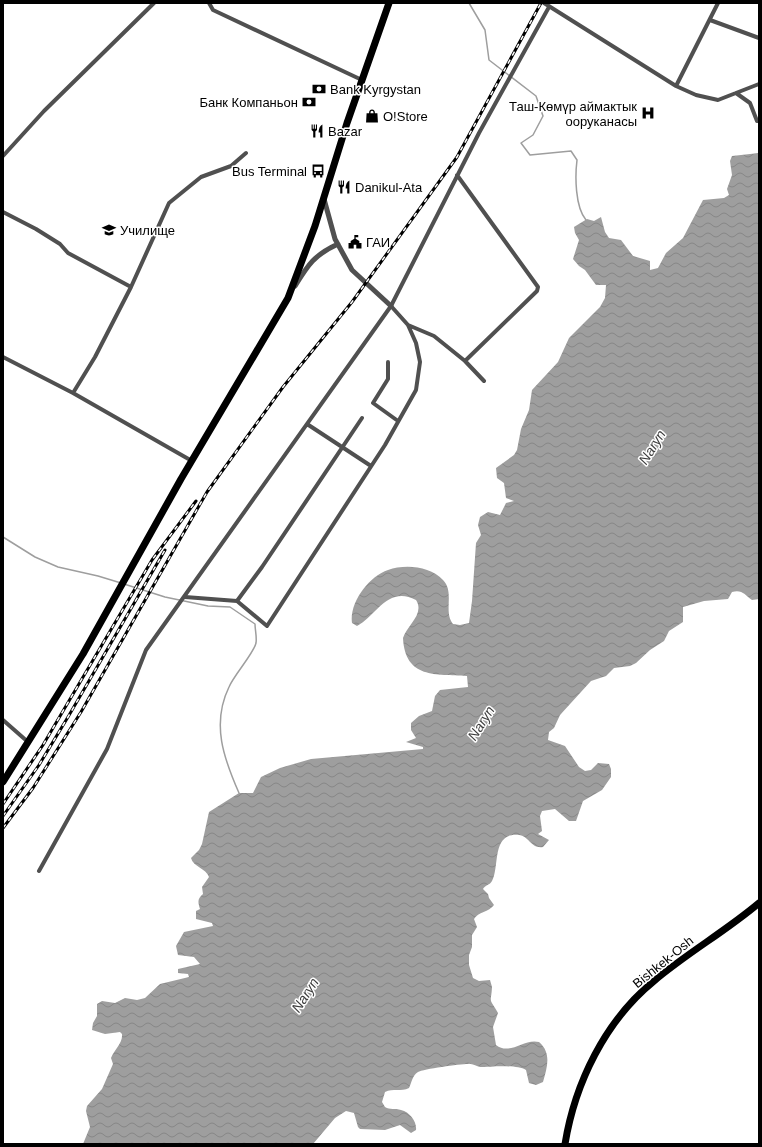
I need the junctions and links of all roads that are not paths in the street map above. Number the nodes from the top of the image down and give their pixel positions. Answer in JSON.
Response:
{"nodes":[{"id":1,"x":154,"y":3,"type":"edge"},
{"id":2,"x":209,"y":3,"type":"edge"},
{"id":3,"x":389,"y":3,"type":"edge"},
{"id":4,"x":544,"y":3,"type":"edge"},
{"id":5,"x":718,"y":3,"type":"edge"},
{"id":6,"x":549,"y":7,"type":"junction"},
{"id":7,"x":710,"y":20,"type":"junction"},
{"id":8,"x":759,"y":38,"type":"edge"},
{"id":9,"x":362,"y":80,"type":"junction"},
{"id":10,"x":759,"y":84,"type":"edge"},
{"id":11,"x":676,"y":86,"type":"junction"},
{"id":12,"x":736,"y":93,"type":"junction"},
{"id":13,"x":759,"y":121,"type":"edge"},
{"id":14,"x":246,"y":153,"type":"dead end"},
{"id":15,"x":3,"y":156,"type":"edge"},
{"id":16,"x":457,"y":175,"type":"junction"},
{"id":17,"x":324,"y":199,"type":"junction"},
{"id":18,"x":3,"y":212,"type":"edge"},
{"id":19,"x":338,"y":244,"type":"junction"},
{"id":20,"x":132,"y":288,"type":"junction"},
{"id":21,"x":288,"y":298,"type":"junction"},
{"id":22,"x":391,"y":306,"type":"junction"},
{"id":23,"x":408,"y":324,"type":"junction"},
{"id":24,"x":3,"y":357,"type":"edge"},
{"id":25,"x":465,"y":361,"type":"junction"},
{"id":26,"x":388,"y":362,"type":"dead end"},
{"id":27,"x":484,"y":381,"type":"dead end"},
{"id":28,"x":73,"y":393,"type":"junction"},
{"id":29,"x":362,"y":418,"type":"dead end"},
{"id":30,"x":398,"y":421,"type":"junction"},
{"id":31,"x":308,"y":424,"type":"junction"},
{"id":32,"x":342,"y":448,"type":"junction"},
{"id":33,"x":192,"y":461,"type":"junction"},
{"id":34,"x":372,"y":466,"type":"junction"},
{"id":35,"x":184,"y":597,"type":"junction"},
{"id":36,"x":237,"y":601,"type":"junction"},
{"id":37,"x":3,"y":720,"type":"edge"},
{"id":38,"x":28,"y":742,"type":"junction"},
{"id":39,"x":3,"y":782,"type":"edge"},
{"id":40,"x":39,"y":871,"type":"dead end"},
{"id":41,"x":759,"y":902,"type":"edge"},
{"id":42,"x":566,"y":1144,"type":"edge"}],
"edges":[{"from":1,"to":15,"type":"street"},
{"from":2,"to":9,"type":"street"},
{"from":3,"to":9,"type":"main road"},
{"from":4,"to":6,"type":"street"},
{"from":5,"to":7,"type":"street"},
{"from":6,"to":11,"type":"street"},
{"from":6,"to":16,"type":"street"},
{"from":7,"to":8,"type":"street"},
{"from":7,"to":11,"type":"street"},
{"from":9,"to":17,"type":"main road"},
{"from":10,"to":12,"type":"street"},
{"from":11,"to":12,"type":"street"},
{"from":12,"to":13,"type":"street"},
{"from":14,"to":20,"type":"street"},
{"from":16,"to":22,"type":"street"},
{"from":16,"to":25,"type":"street"},
{"from":17,"to":19,"type":"street"},
{"from":17,"to":21,"type":"main road"},
{"from":18,"to":20,"type":"street"},
{"from":19,"to":21,"type":"street"},
{"from":19,"to":22,"type":"street"},
{"from":20,"to":28,"type":"street"},
{"from":21,"to":33,"type":"main road"},
{"from":22,"to":23,"type":"street"},
{"from":22,"to":31,"type":"street"},
{"from":23,"to":25,"type":"street"},
{"from":23,"to":30,"type":"street"},
{"from":24,"to":28,"type":"street"},
{"from":25,"to":27,"type":"street"},
{"from":26,"to":30,"type":"street"},
{"from":28,"to":33,"type":"street"},
{"from":29,"to":32,"type":"street"},
{"from":30,"to":34,"type":"street"},
{"from":31,"to":32,"type":"street"},
{"from":31,"to":35,"type":"street"},
{"from":32,"to":34,"type":"street"},
{"from":32,"to":36,"type":"street"},
{"from":33,"to":38,"type":"main road"},
{"from":34,"to":36,"type":"street"},
{"from":35,"to":36,"type":"street"},
{"from":35,"to":40,"type":"street"},
{"from":37,"to":38,"type":"street"},
{"from":38,"to":39,"type":"main road"},
{"from":41,"to":42,"type":"main road","name":"Bishkek-Osh"}]}
